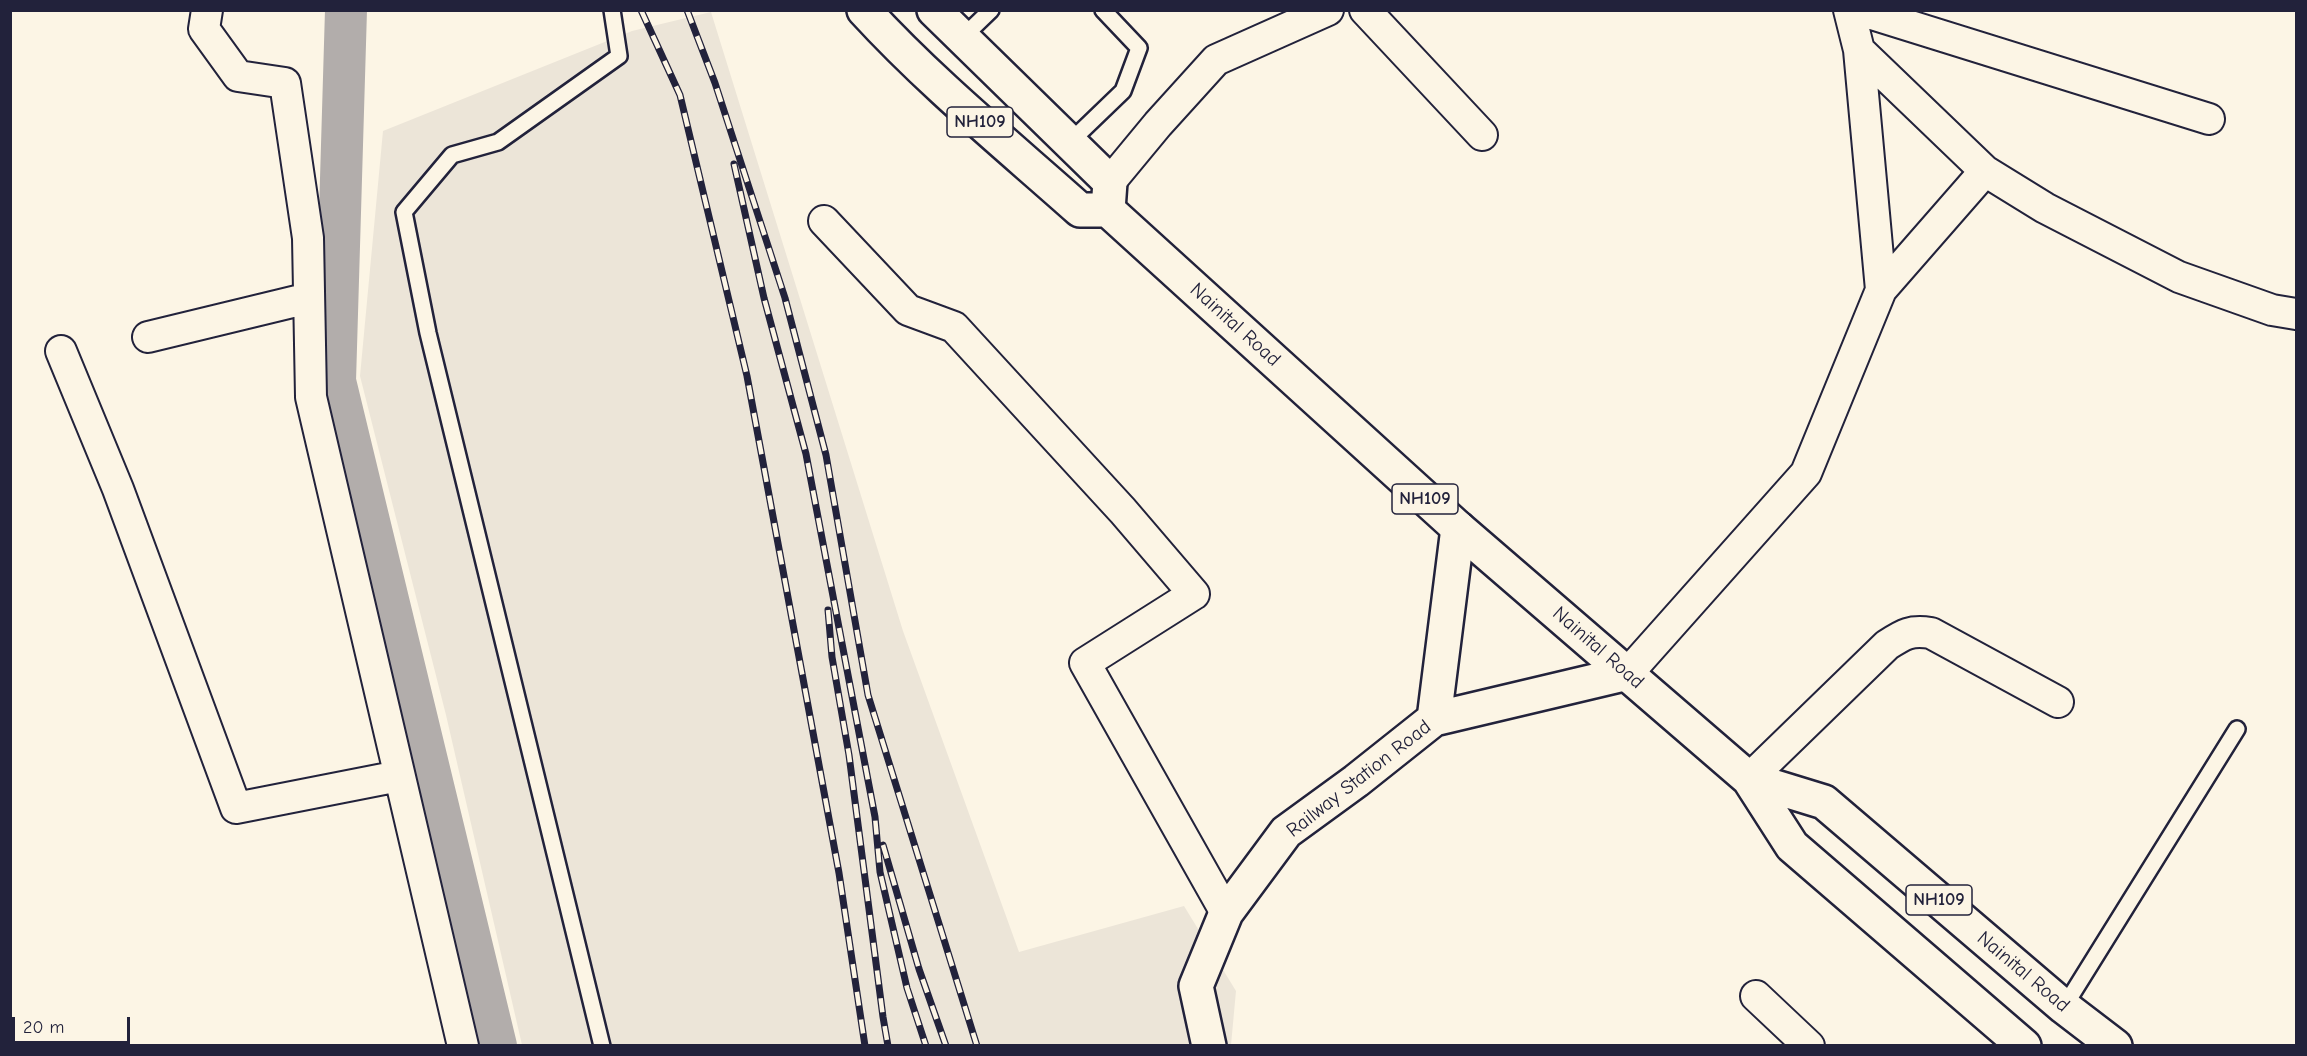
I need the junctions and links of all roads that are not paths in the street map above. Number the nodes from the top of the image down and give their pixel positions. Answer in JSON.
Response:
{"nodes":[{"id":1,"x":207,"y":10,"type":"edge"},
{"id":2,"x":612,"y":10,"type":"edge"},
{"id":3,"x":864,"y":10,"type":"edge"},
{"id":4,"x":934,"y":10,"type":"edge"},
{"id":5,"x":991,"y":10,"type":"edge"},
{"id":6,"x":1103,"y":10,"type":"edge"},
{"id":7,"x":1328,"y":10,"type":"edge"},
{"id":8,"x":1365,"y":10,"type":"edge"},
{"id":9,"x":1850,"y":10,"type":"edge"},
{"id":10,"x":1858,"y":10,"type":"edge"},
{"id":11,"x":962,"y":38,"type":"junction"},
{"id":12,"x":1859,"y":50,"type":"junction"},
{"id":13,"x":927,"y":73,"type":"junction"},
{"id":14,"x":2208,"y":119,"type":"dead end"},
{"id":15,"x":1482,"y":135,"type":"dead end"},
{"id":16,"x":1069,"y":142,"type":"junction"},
{"id":17,"x":1984,"y":171,"type":"junction"},
{"id":18,"x":1109,"y":196,"type":"junction"},
{"id":19,"x":824,"y":221,"type":"dead end"},
{"id":20,"x":1881,"y":290,"type":"junction"},
{"id":21,"x":309,"y":298,"type":"junction"},
{"id":22,"x":2296,"y":314,"type":"edge"},
{"id":23,"x":147,"y":337,"type":"dead end"},
{"id":24,"x":61,"y":351,"type":"dead end"},
{"id":25,"x":1458,"y":528,"type":"junction"},
{"id":26,"x":1628,"y":673,"type":"junction"},
{"id":27,"x":2058,"y":702,"type":"dead end"},
{"id":28,"x":1434,"y":719,"type":"junction"},
{"id":29,"x":2237,"y":729,"type":"dead end"},
{"id":30,"x":399,"y":776,"type":"junction"},
{"id":31,"x":1749,"y":779,"type":"junction"},
{"id":32,"x":1226,"y":913,"type":"junction"},
{"id":33,"x":1756,"y":996,"type":"dead end"},
{"id":34,"x":2064,"y":1007,"type":"junction"},
{"id":35,"x":463,"y":1046,"type":"edge"},
{"id":36,"x":602,"y":1046,"type":"edge"},
{"id":37,"x":1209,"y":1046,"type":"edge"},
{"id":38,"x":1809,"y":1046,"type":"edge"},
{"id":39,"x":2024,"y":1046,"type":"edge"},
{"id":40,"x":2115,"y":1046,"type":"edge"}],
"edges":[{"from":1,"to":21,"type":"street"},
{"from":2,"to":36,"type":"lane"},
{"from":3,"to":13,"type":"main road","number":"NH109"},
{"from":4,"to":11,"type":"main road","name":"Nainital Road","number":"NH109"},
{"from":5,"to":11,"type":"lane"},
{"from":6,"to":16,"type":"lane"},
{"from":7,"to":18,"type":"street"},
{"from":8,"to":15,"type":"street"},
{"from":9,"to":12,"type":"street"},
{"from":10,"to":14,"type":"street"},
{"from":11,"to":13,"type":"main road"},
{"from":11,"to":16,"type":"main road","name":"Nainital Road","number":"NH109"},
{"from":12,"to":17,"type":"street"},
{"from":12,"to":20,"type":"street"},
{"from":13,"to":18,"type":"main road","number":"NH109"},
{"from":16,"to":18,"type":"main road","name":"Nainital Road","number":"NH109"},
{"from":17,"to":20,"type":"street"},
{"from":17,"to":22,"type":"street"},
{"from":18,"to":25,"type":"main road","name":"Nainital Road","number":"NH109"},
{"from":19,"to":32,"type":"street"},
{"from":20,"to":26,"type":"street"},
{"from":21,"to":23,"type":"street"},
{"from":21,"to":30,"type":"street"},
{"from":24,"to":30,"type":"street"},
{"from":25,"to":26,"type":"main road","name":"Nainital Road","number":"NH109"},
{"from":25,"to":28,"type":"main road"},
{"from":26,"to":28,"type":"main road","name":"Railway Station Road"},
{"from":26,"to":31,"type":"main road","name":"Nainital Road","number":"NH109"},
{"from":27,"to":31,"type":"street"},
{"from":28,"to":32,"type":"main road","name":"Railway Station Road"},
{"from":29,"to":34,"type":"lane"},
{"from":30,"to":35,"type":"street"},
{"from":31,"to":34,"type":"main road","name":"Nainital Road","number":"NH109"},
{"from":31,"to":39,"type":"main road"},
{"from":32,"to":37,"type":"main road","name":"Railway Station Road"},
{"from":33,"to":38,"type":"street"},
{"from":34,"to":40,"type":"main road","name":"Nainital Road","number":"NH109"}]}
